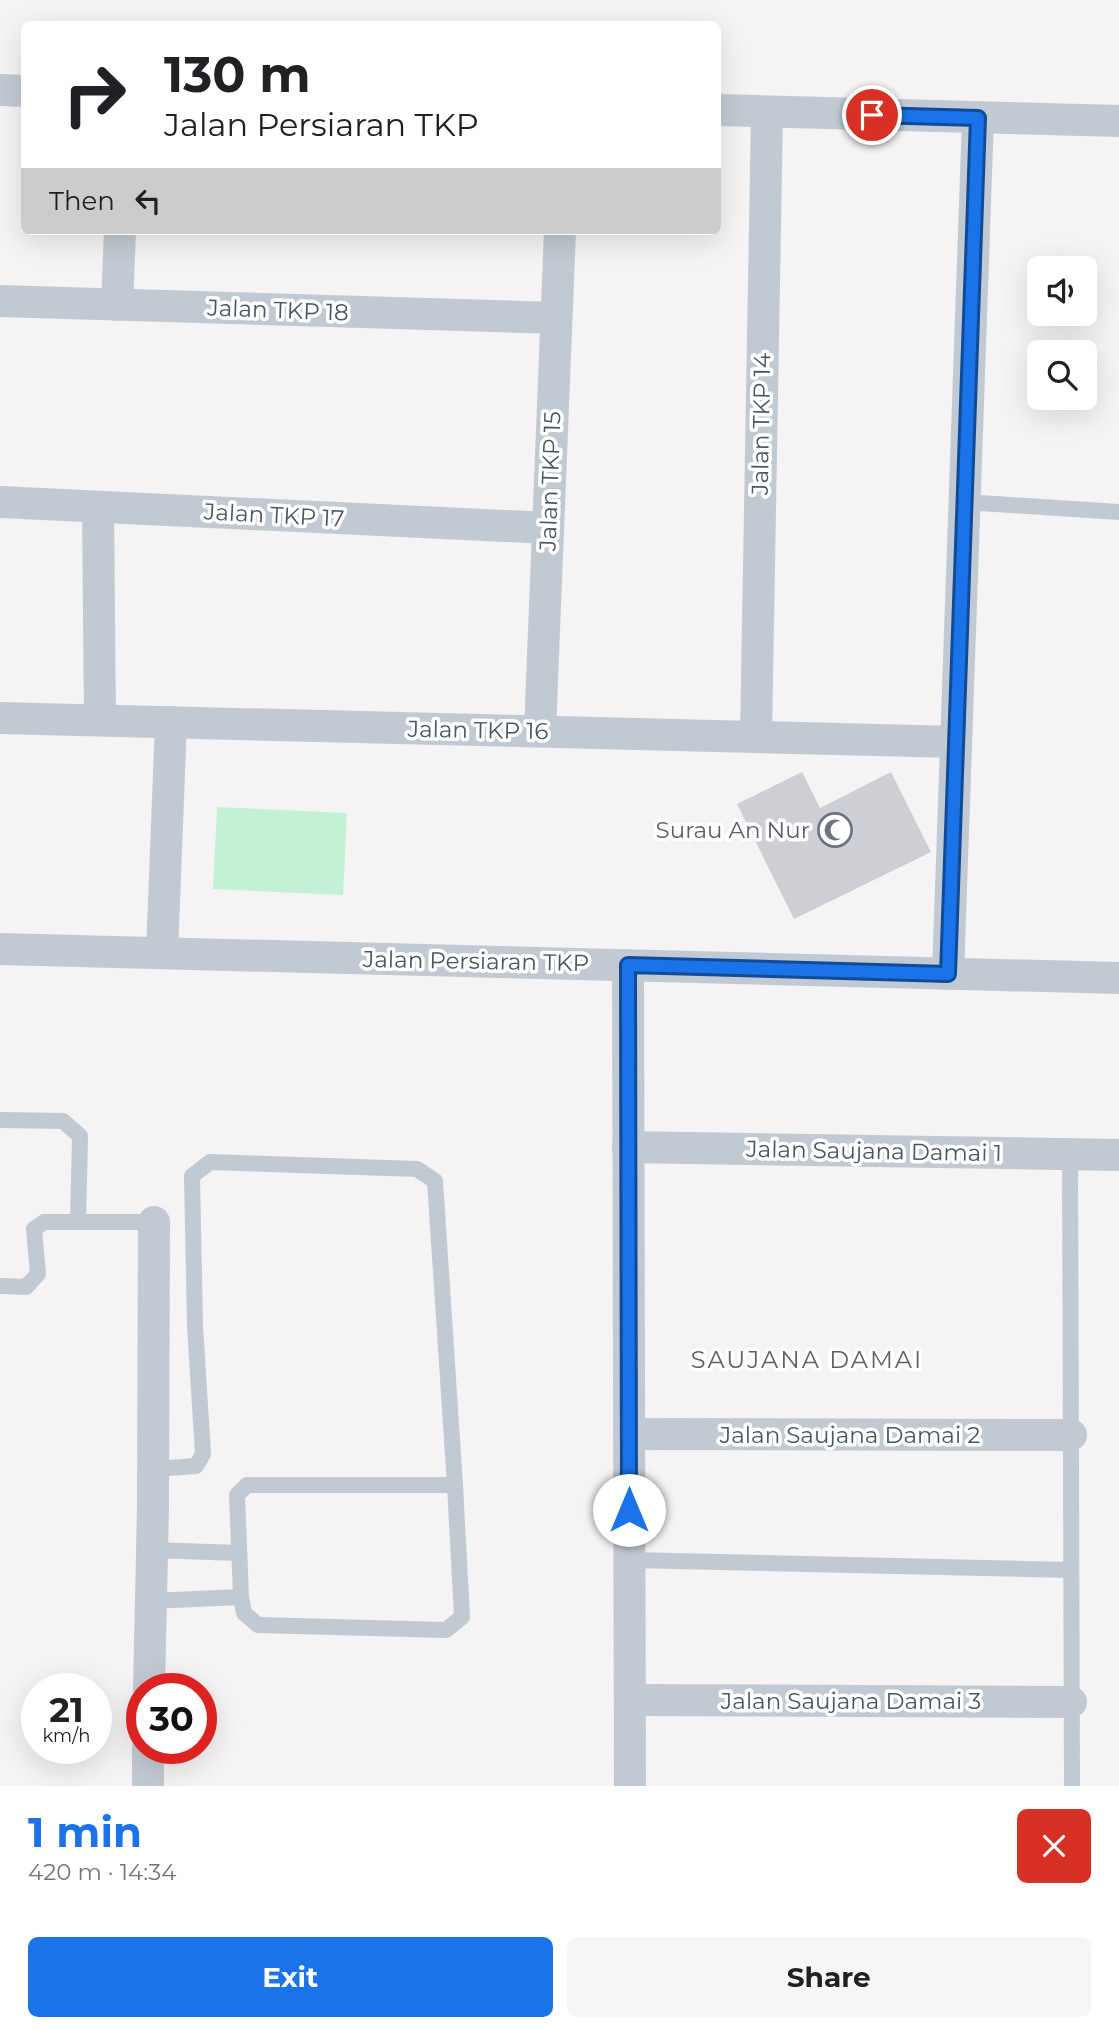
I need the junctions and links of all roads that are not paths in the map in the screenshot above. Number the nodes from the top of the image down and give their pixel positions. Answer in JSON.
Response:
{"nodes":[{"id":1,"x":0,"y":90,"type":"edge"},
{"id":2,"x":21,"y":91,"type":"edge"},
{"id":3,"x":721,"y":110,"type":"edge"},
{"id":4,"x":767,"y":112,"type":"junction"},
{"id":5,"x":978,"y":118,"type":"junction"},
{"id":6,"x":1119,"y":121,"type":"edge"},
{"id":7,"x":120,"y":235,"type":"edge"},
{"id":8,"x":560,"y":235,"type":"edge"},
{"id":9,"x":0,"y":301,"type":"edge"},
{"id":10,"x":117,"y":305,"type":"junction"},
{"id":11,"x":556,"y":318,"type":"junction"},
{"id":12,"x":0,"y":502,"type":"edge"},
{"id":13,"x":964,"y":502,"type":"junction"},
{"id":14,"x":98,"y":507,"type":"junction"},
{"id":15,"x":1119,"y":512,"type":"edge"},
{"id":16,"x":548,"y":528,"type":"junction"},
{"id":17,"x":0,"y":718,"type":"edge"},
{"id":18,"x":100,"y":720,"type":"junction"},
{"id":19,"x":171,"y":722,"type":"junction"},
{"id":20,"x":540,"y":731,"type":"junction"},
{"id":21,"x":756,"y":736,"type":"junction"},
{"id":22,"x":956,"y":742,"type":"junction"},
{"id":23,"x":0,"y":949,"type":"edge"},
{"id":24,"x":162,"y":953,"type":"junction"},
{"id":25,"x":628,"y":965,"type":"junction"},
{"id":26,"x":948,"y":974,"type":"junction"},
{"id":27,"x":1119,"y":978,"type":"edge"},
{"id":28,"x":0,"y":1120,"type":"edge"},
{"id":29,"x":628,"y":1147,"type":"junction"},
{"id":30,"x":1070,"y":1154,"type":"junction"},
{"id":31,"x":1119,"y":1155,"type":"edge"},
{"id":32,"x":78,"y":1222,"type":"junction"},
{"id":33,"x":153,"y":1222,"type":"joint"},
{"id":34,"x":0,"y":1286,"type":"edge"},
{"id":35,"x":629,"y":1434,"type":"junction"},
{"id":36,"x":1071,"y":1436,"type":"junction"},
{"id":37,"x":153,"y":1469,"type":"junction"},
{"id":38,"x":454,"y":1485,"type":"junction"},
{"id":39,"x":152,"y":1550,"type":"junction"},
{"id":40,"x":238,"y":1553,"type":"junction"},
{"id":41,"x":629,"y":1560,"type":"junction"},
{"id":42,"x":1071,"y":1570,"type":"junction"},
{"id":43,"x":241,"y":1597,"type":"junction"},
{"id":44,"x":150,"y":1601,"type":"junction"},
{"id":45,"x":149,"y":1673,"type":"edge"},
{"id":46,"x":630,"y":1700,"type":"junction"},
{"id":47,"x":1071,"y":1702,"type":"junction"},
{"id":48,"x":148,"y":1764,"type":"edge"},
{"id":49,"x":148,"y":1786,"type":"edge"},
{"id":50,"x":630,"y":1786,"type":"edge"},
{"id":51,"x":1072,"y":1786,"type":"edge"}],
"edges":[{"from":1,"to":2,"type":"street"},
{"from":3,"to":4,"type":"street"},
{"from":4,"to":5,"type":"street"},
{"from":4,"to":21,"type":"street","name":"Jalan TKP 14"},
{"from":5,"to":6,"type":"street"},
{"from":5,"to":13,"type":"street"},
{"from":7,"to":10,"type":"street"},
{"from":8,"to":11,"type":"street","name":"Jalan TKP 15"},
{"from":9,"to":10,"type":"street","name":"Jalan TKP 18"},
{"from":10,"to":11,"type":"street","name":"Jalan TKP 18"},
{"from":11,"to":16,"type":"street","name":"Jalan TKP 15"},
{"from":12,"to":14,"type":"street","name":"Jalan TKP 17"},
{"from":13,"to":15,"type":"lane"},
{"from":13,"to":22,"type":"street"},
{"from":14,"to":16,"type":"street","name":"Jalan TKP 17"},
{"from":14,"to":18,"type":"street"},
{"from":16,"to":20,"type":"street","name":"Jalan TKP 15"},
{"from":17,"to":18,"type":"street","name":"Jalan TKP 16"},
{"from":18,"to":19,"type":"street","name":"Jalan TKP 16"},
{"from":19,"to":20,"type":"street","name":"Jalan TKP 16"},
{"from":19,"to":24,"type":"street"},
{"from":20,"to":21,"type":"street","name":"Jalan TKP 16"},
{"from":21,"to":22,"type":"street","name":"Jalan TKP 16"},
{"from":22,"to":26,"type":"street"},
{"from":23,"to":24,"type":"street","name":"Jalan Persiaran TKP"},
{"from":24,"to":25,"type":"street","name":"Jalan Persiaran TKP"},
{"from":25,"to":26,"type":"street","name":"Jalan Persiaran TKP"},
{"from":25,"to":29,"type":"street"},
{"from":26,"to":27,"type":"street","name":"Jalan Persiaran TKP"},
{"from":28,"to":32,"type":"lane"},
{"from":29,"to":30,"type":"street","name":"Jalan Saujana Damai 1"},
{"from":29,"to":35,"type":"street"},
{"from":30,"to":31,"type":"street","name":"Jalan Saujana Damai 1"},
{"from":30,"to":36,"type":"lane"},
{"from":32,"to":33,"type":"lane"},
{"from":32,"to":34,"type":"lane"},
{"from":33,"to":37,"type":"street"},
{"from":35,"to":36,"type":"street","name":"Jalan Saujana Damai 2"},
{"from":35,"to":41,"type":"street"},
{"from":36,"to":42,"type":"lane"},
{"from":37,"to":38,"type":"lane"},
{"from":37,"to":39,"type":"street"},
{"from":38,"to":40,"type":"lane"},
{"from":38,"to":43,"type":"lane"},
{"from":39,"to":40,"type":"lane"},
{"from":39,"to":44,"type":"street"},
{"from":40,"to":43,"type":"lane"},
{"from":41,"to":42,"type":"lane"},
{"from":41,"to":46,"type":"street"},
{"from":42,"to":47,"type":"lane"},
{"from":43,"to":44,"type":"lane"},
{"from":44,"to":45,"type":"street"},
{"from":46,"to":47,"type":"street","name":"Jalan Saujana Damai 3"},
{"from":46,"to":50,"type":"street"},
{"from":47,"to":51,"type":"lane"},
{"from":48,"to":49,"type":"street"}]}
